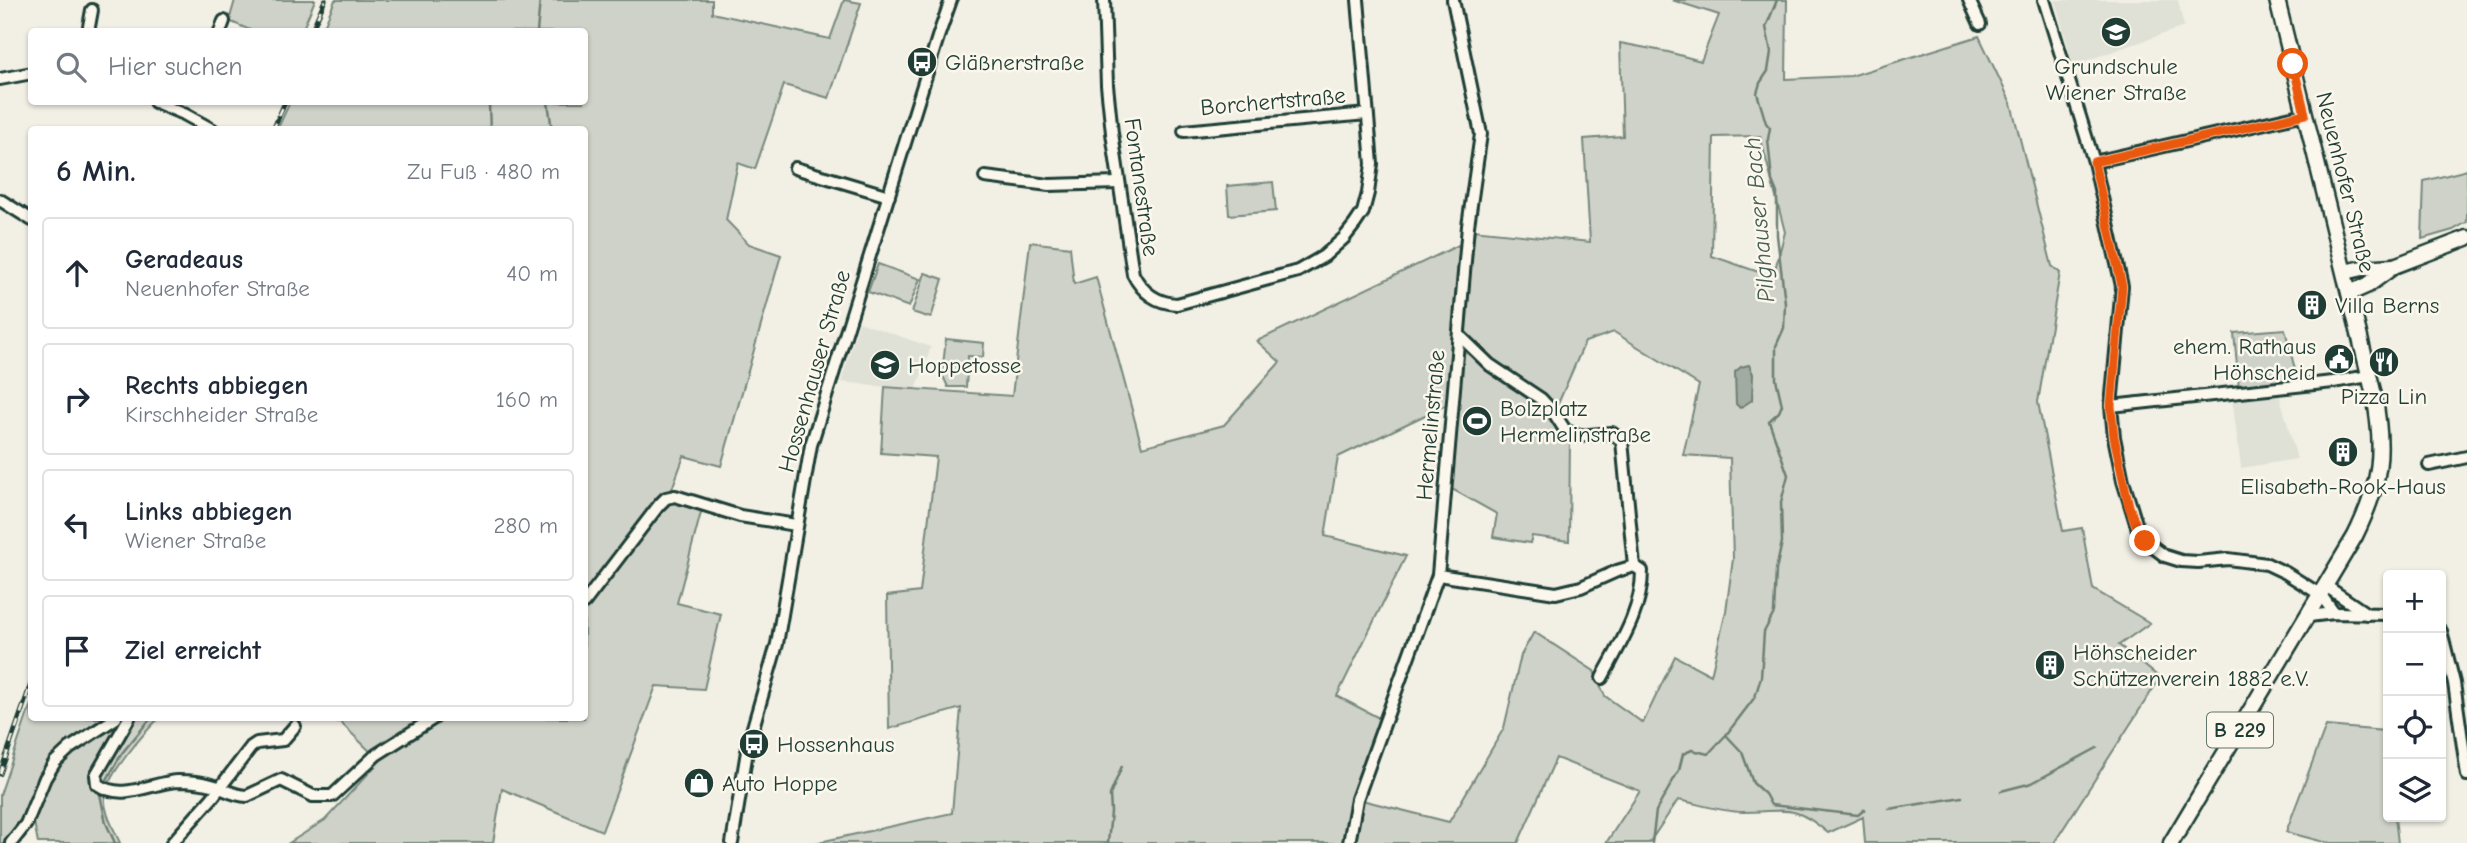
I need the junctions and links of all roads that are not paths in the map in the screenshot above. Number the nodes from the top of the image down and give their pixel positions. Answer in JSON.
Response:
{"nodes":[{"id":1,"x":951,"y":0,"type":"edge"},
{"id":2,"x":1104,"y":0,"type":"edge"},
{"id":3,"x":1358,"y":0,"type":"edge"},
{"id":4,"x":1453,"y":0,"type":"edge"},
{"id":5,"x":1969,"y":0,"type":"edge"},
{"id":6,"x":2044,"y":0,"type":"edge"},
{"id":7,"x":2277,"y":0,"type":"edge"},
{"id":8,"x":92,"y":10,"type":"dead end"},
{"id":9,"x":1980,"y":24,"type":"dead end"},
{"id":10,"x":89,"y":28,"type":"edge"},
{"id":11,"x":28,"y":75,"type":"edge"},
{"id":12,"x":0,"y":79,"type":"edge"},
{"id":13,"x":162,"y":105,"type":"edge"},
{"id":14,"x":188,"y":105,"type":"edge"},
{"id":15,"x":184,"y":114,"type":"junction"},
{"id":16,"x":1367,"y":114,"type":"junction"},
{"id":17,"x":2305,"y":114,"type":"junction"},
{"id":18,"x":206,"y":126,"type":"edge"},
{"id":19,"x":1184,"y":131,"type":"dead end"},
{"id":20,"x":2094,"y":162,"type":"junction"},
{"id":21,"x":796,"y":167,"type":"dead end"},
{"id":22,"x":985,"y":177,"type":"dead end"},
{"id":23,"x":1118,"y":183,"type":"junction"},
{"id":24,"x":889,"y":196,"type":"junction"},
{"id":25,"x":0,"y":200,"type":"edge"},
{"id":26,"x":28,"y":218,"type":"edge"},
{"id":27,"x":2467,"y":238,"type":"edge"},
{"id":28,"x":2394,"y":266,"type":"junction"},
{"id":29,"x":2344,"y":272,"type":"junction"},
{"id":30,"x":2350,"y":293,"type":"junction"},
{"id":31,"x":1460,"y":336,"type":"junction"},
{"id":32,"x":2370,"y":376,"type":"junction"},
{"id":33,"x":2111,"y":406,"type":"junction"},
{"id":34,"x":2467,"y":457,"type":"edge"},
{"id":35,"x":2429,"y":465,"type":"dead end"},
{"id":36,"x":796,"y":525,"type":"junction"},
{"id":37,"x":1634,"y":566,"type":"junction"},
{"id":38,"x":1438,"y":575,"type":"junction"},
{"id":39,"x":2324,"y":590,"type":"junction"},
{"id":40,"x":588,"y":598,"type":"edge"},
{"id":41,"x":2334,"y":613,"type":"junction"},
{"id":42,"x":2367,"y":614,"type":"junction"},
{"id":43,"x":2383,"y":614,"type":"edge"},
{"id":44,"x":2309,"y":616,"type":"junction"},
{"id":45,"x":2442,"y":633,"type":"edge"},
{"id":46,"x":1602,"y":678,"type":"dead end"},
{"id":47,"x":2467,"y":682,"type":"edge"},
{"id":48,"x":2454,"y":683,"type":"junction"},
{"id":49,"x":111,"y":721,"type":"edge"},
{"id":50,"x":128,"y":721,"type":"edge"},
{"id":51,"x":429,"y":721,"type":"edge"},
{"id":52,"x":295,"y":726,"type":"dead end"},
{"id":53,"x":2467,"y":775,"type":"edge"},
{"id":54,"x":220,"y":788,"type":"junction"},
{"id":55,"x":11,"y":843,"type":"edge"},
{"id":56,"x":172,"y":843,"type":"edge"},
{"id":57,"x":732,"y":843,"type":"edge"},
{"id":58,"x":1349,"y":843,"type":"edge"},
{"id":59,"x":2171,"y":843,"type":"edge"}],
"edges":[{"from":1,"to":24,"type":"street","name":"Hossenhauser Straße"},
{"from":2,"to":23,"type":"street","name":"Fontanestraße"},
{"from":3,"to":16,"type":"street","name":"Fontanestraße"},
{"from":4,"to":31,"type":"street","name":"Hermelinstraße"},
{"from":5,"to":9,"type":"street"},
{"from":6,"to":20,"type":"street"},
{"from":7,"to":17,"type":"main road","name":"Neuenhofer Straße","number":"B 229"},
{"from":8,"to":10,"type":"street"},
{"from":11,"to":12,"type":"street"},
{"from":13,"to":15,"type":"street"},
{"from":14,"to":15,"type":"street"},
{"from":15,"to":18,"type":"street"},
{"from":16,"to":19,"type":"street","name":"Borchertstraße"},
{"from":16,"to":23,"type":"street","name":"Fontanestraße"},
{"from":17,"to":20,"type":"street"},
{"from":17,"to":29,"type":"main road","name":"Neuenhofer Straße","number":"B 229"},
{"from":20,"to":33,"type":"street"},
{"from":21,"to":24,"type":"street"},
{"from":22,"to":23,"type":"street"},
{"from":24,"to":36,"type":"street","name":"Hossenhauser Straße"},
{"from":25,"to":26,"type":"street"},
{"from":27,"to":28,"type":"main road"},
{"from":28,"to":29,"type":"main road"},
{"from":28,"to":30,"type":"main road"},
{"from":29,"to":30,"type":"main road","name":"Neuenhofer Straße","number":"B 229"},
{"from":30,"to":32,"type":"main road","name":"Neuenhofer Straße","number":"B 229"},
{"from":31,"to":37,"type":"street"},
{"from":31,"to":38,"type":"street","name":"Hermelinstraße"},
{"from":32,"to":33,"type":"street"},
{"from":32,"to":39,"type":"main road","name":"Neuenhofer Straße","number":"B 229"},
{"from":33,"to":39,"type":"street"},
{"from":34,"to":35,"type":"street"},
{"from":36,"to":40,"type":"street"},
{"from":36,"to":57,"type":"street","name":"Hossenhauser Straße"},
{"from":37,"to":38,"type":"street"},
{"from":37,"to":46,"type":"street"},
{"from":38,"to":58,"type":"street","name":"Hermelinstraße"},
{"from":39,"to":41,"type":"street"},
{"from":39,"to":42,"type":"street"},
{"from":39,"to":44,"type":"main road","number":"B 229"},
{"from":41,"to":42,"type":"street"},
{"from":41,"to":44,"type":"street"},
{"from":42,"to":43,"type":"street"},
{"from":44,"to":59,"type":"main road","number":"B 229"},
{"from":45,"to":48,"type":"street"},
{"from":47,"to":48,"type":"street"},
{"from":48,"to":53,"type":"street"},
{"from":49,"to":55,"type":"street"},
{"from":50,"to":54,"type":"street"},
{"from":51,"to":54,"type":"street"},
{"from":52,"to":54,"type":"street"},
{"from":54,"to":56,"type":"street"}]}
